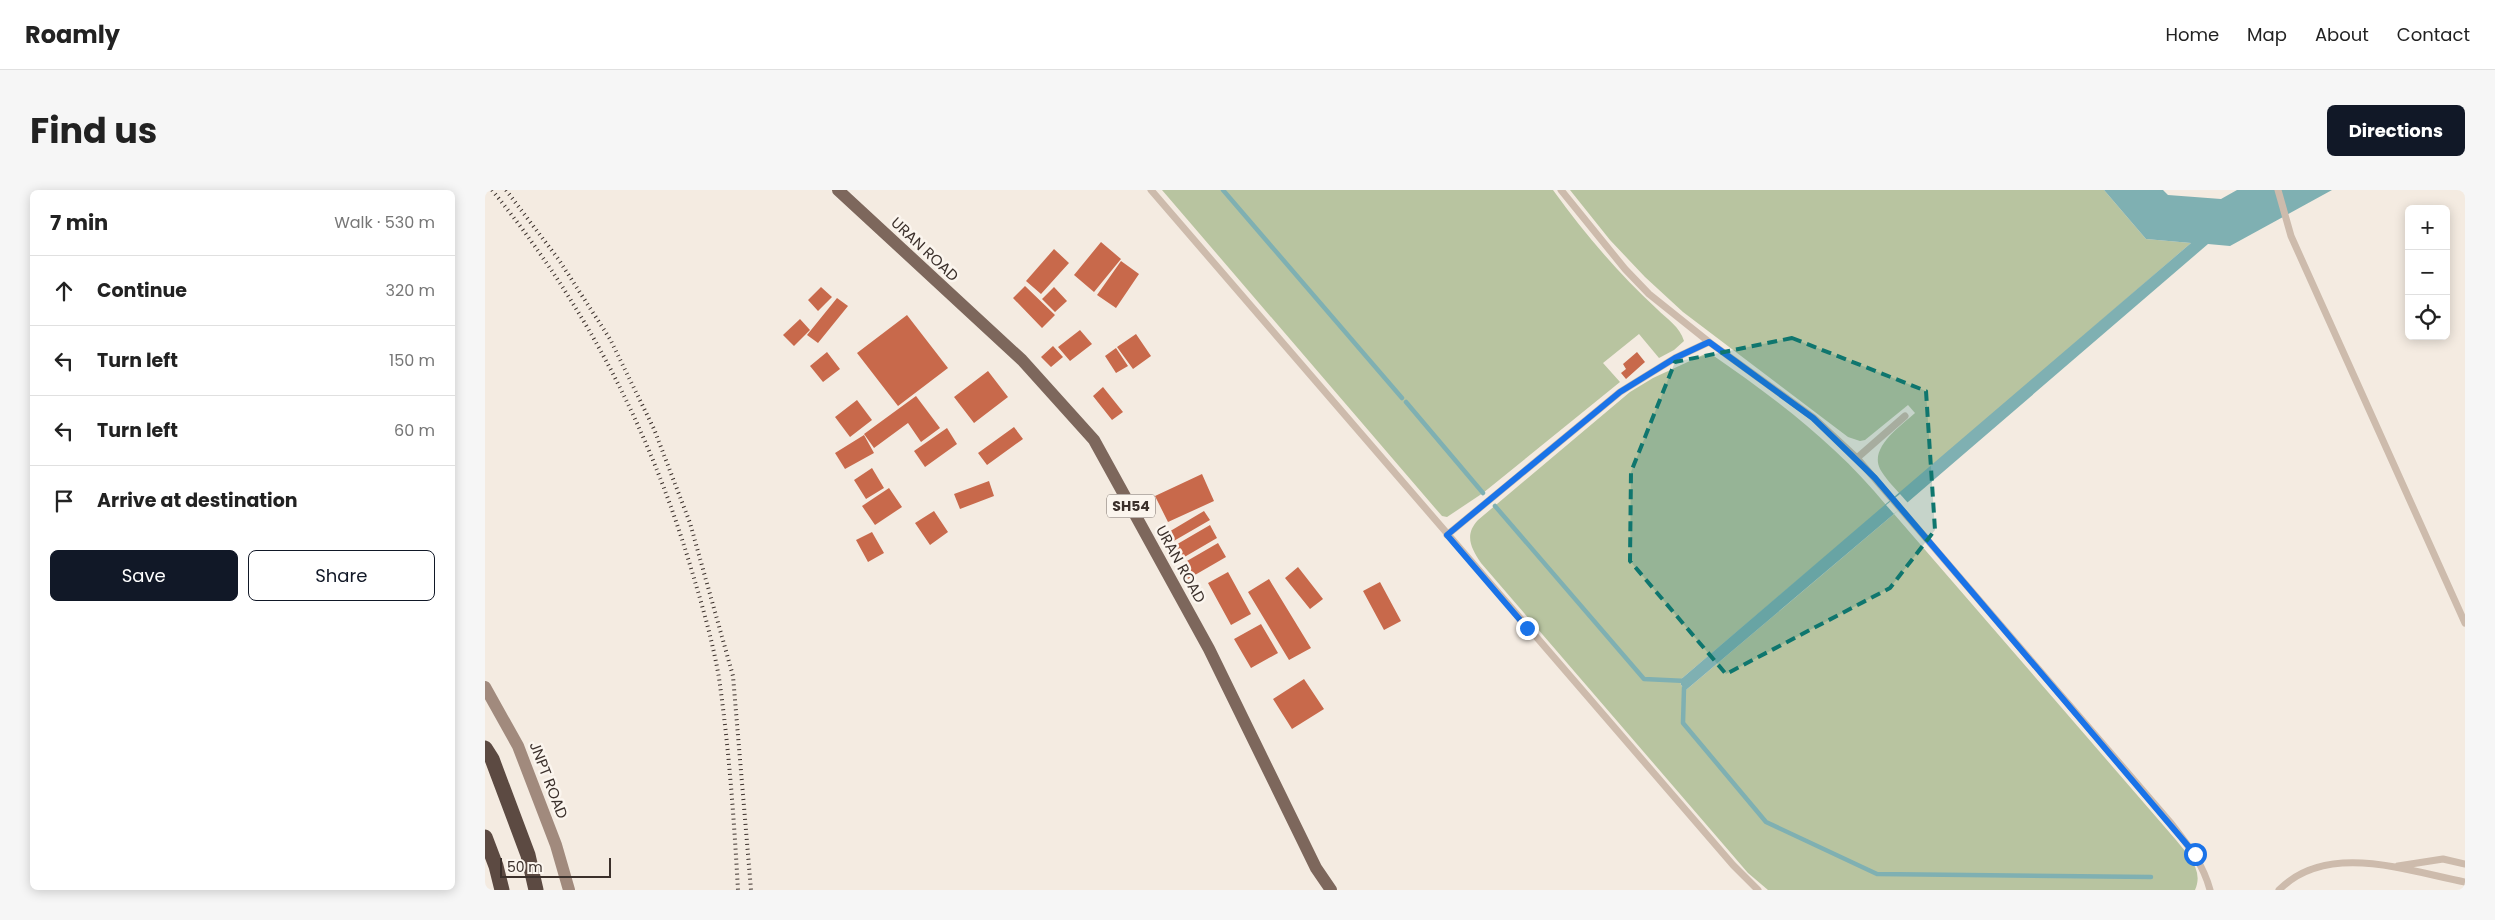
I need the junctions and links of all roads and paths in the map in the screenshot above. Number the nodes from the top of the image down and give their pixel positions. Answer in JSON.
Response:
{"nodes":[{"id":1,"x":838,"y":190,"type":"edge"},
{"id":2,"x":1151,"y":190,"type":"edge"},
{"id":3,"x":1561,"y":190,"type":"edge"},
{"id":4,"x":2278,"y":190,"type":"edge"},
{"id":5,"x":1709,"y":342,"type":"junction"},
{"id":6,"x":1905,"y":416,"type":"dead end"},
{"id":7,"x":1857,"y":458,"type":"junction"},
{"id":8,"x":1447,"y":535,"type":"junction"},
{"id":9,"x":2465,"y":623,"type":"edge"},
{"id":10,"x":485,"y":688,"type":"edge"},
{"id":11,"x":485,"y":748,"type":"edge"},
{"id":12,"x":485,"y":837,"type":"edge"},
{"id":13,"x":2465,"y":864,"type":"edge"},
{"id":14,"x":2392,"y":867,"type":"junction"},
{"id":15,"x":2465,"y":882,"type":"edge"},
{"id":16,"x":502,"y":890,"type":"edge"},
{"id":17,"x":536,"y":890,"type":"edge"},
{"id":18,"x":569,"y":890,"type":"edge"},
{"id":19,"x":1331,"y":890,"type":"edge"},
{"id":20,"x":1758,"y":890,"type":"edge"},
{"id":21,"x":2210,"y":890,"type":"edge"},
{"id":22,"x":2279,"y":890,"type":"edge"}],
"edges":[{"from":1,"to":19,"type":"main road","name":"URAN ROAD","number":"SH54"},
{"from":2,"to":8,"type":"lane"},
{"from":3,"to":5,"type":"lane"},
{"from":4,"to":9,"type":"lane"},
{"from":5,"to":7,"type":"lane"},
{"from":5,"to":8,"type":"lane"},
{"from":6,"to":7,"type":"lane"},
{"from":7,"to":21,"type":"lane"},
{"from":8,"to":20,"type":"lane"},
{"from":10,"to":18,"type":"street","name":"JNPT ROAD"},
{"from":11,"to":17,"type":"highway"},
{"from":12,"to":16,"type":"highway"},
{"from":13,"to":14,"type":"lane"},
{"from":14,"to":15,"type":"lane"},
{"from":14,"to":22,"type":"lane"}]}
